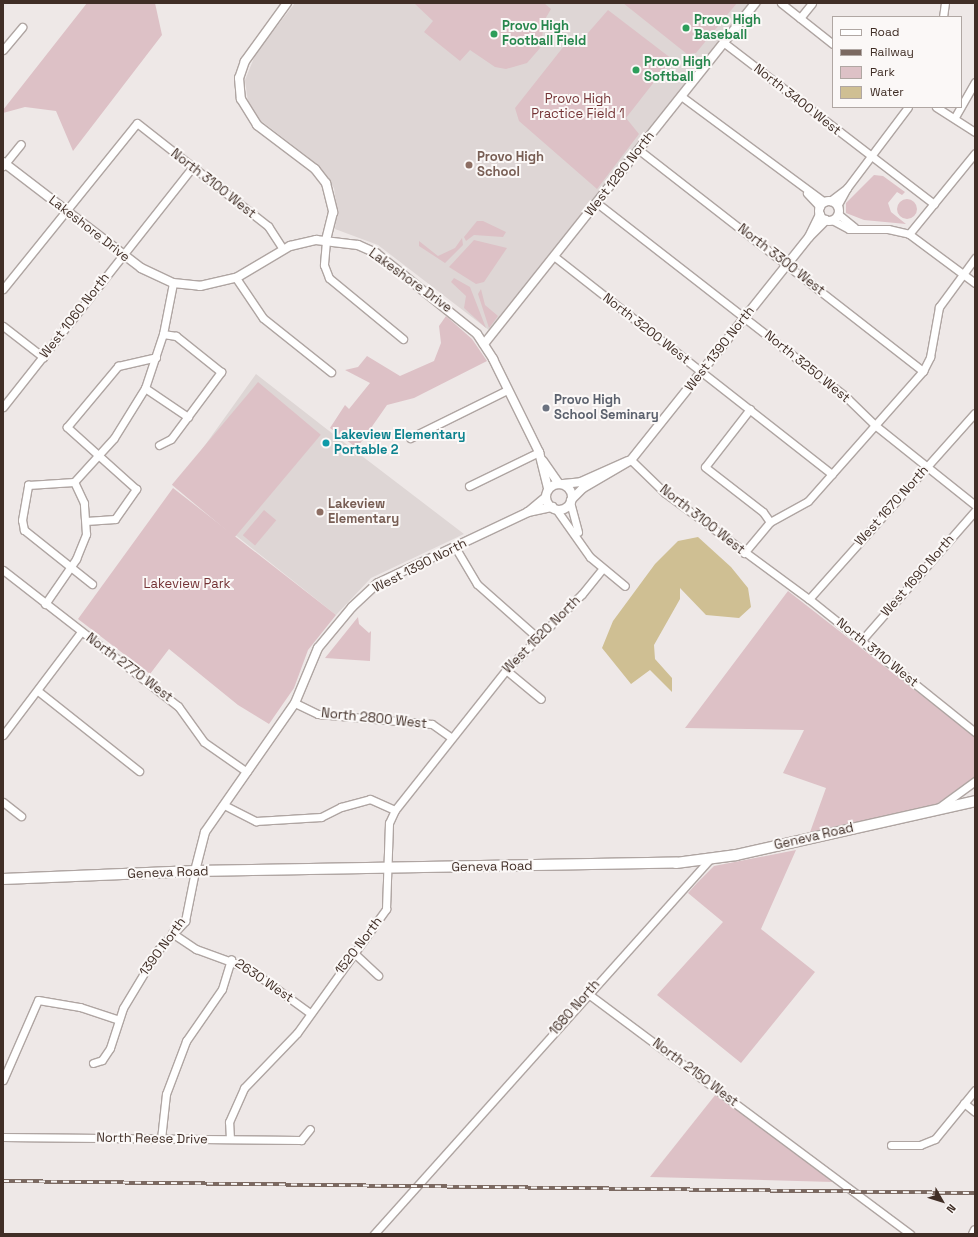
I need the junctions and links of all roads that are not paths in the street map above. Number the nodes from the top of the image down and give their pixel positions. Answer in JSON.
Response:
{"nodes":[{"id":1,"x":287,"y":3,"type":"edge"},
{"id":2,"x":755,"y":3,"type":"edge"},
{"id":3,"x":781,"y":3,"type":"edge"},
{"id":4,"x":812,"y":3,"type":"edge"},
{"id":5,"x":945,"y":3,"type":"edge"},
{"id":6,"x":943,"y":16,"type":"edge"},
{"id":7,"x":800,"y":18,"type":"junction"},
{"id":8,"x":22,"y":27,"type":"dead end"},
{"id":9,"x":723,"y":42,"type":"junction"},
{"id":10,"x":832,"y":43,"type":"edge"},
{"id":11,"x":3,"y":50,"type":"edge"},
{"id":12,"x":975,"y":82,"type":"edge"},
{"id":13,"x":681,"y":96,"type":"junction"},
{"id":14,"x":962,"y":104,"type":"edge"},
{"id":15,"x":907,"y":108,"type":"edge"},
{"id":16,"x":938,"y":108,"type":"edge"},
{"id":17,"x":959,"y":108,"type":"edge"},
{"id":18,"x":954,"y":117,"type":"junction"},
{"id":19,"x":975,"y":132,"type":"edge"},
{"id":20,"x":21,"y":144,"type":"dead end"},
{"id":21,"x":639,"y":150,"type":"junction"},
{"id":22,"x":975,"y":153,"type":"edge"},
{"id":23,"x":871,"y":157,"type":"junction"},
{"id":24,"x":4,"y":164,"type":"edge"},
{"id":25,"x":192,"y":168,"type":"junction"},
{"id":26,"x":847,"y":188,"type":"junction"},
{"id":27,"x":597,"y":203,"type":"junction"},
{"id":28,"x":934,"y":204,"type":"junction"},
{"id":29,"x":823,"y":206,"type":"junction"},
{"id":30,"x":64,"y":210,"type":"junction"},
{"id":31,"x":833,"y":215,"type":"junction"},
{"id":32,"x":909,"y":234,"type":"junction"},
{"id":33,"x":809,"y":237,"type":"junction"},
{"id":34,"x":326,"y":240,"type":"junction"},
{"id":35,"x":283,"y":249,"type":"junction"},
{"id":36,"x":123,"y":256,"type":"junction"},
{"id":37,"x":555,"y":257,"type":"junction"},
{"id":38,"x":975,"y":258,"type":"edge"},
{"id":39,"x":787,"y":265,"type":"junction"},
{"id":40,"x":963,"y":273,"type":"junction"},
{"id":41,"x":236,"y":278,"type":"junction"},
{"id":42,"x":173,"y":283,"type":"junction"},
{"id":43,"x":975,"y":283,"type":"edge"},
{"id":44,"x":3,"y":289,"type":"edge"},
{"id":45,"x":745,"y":318,"type":"junction"},
{"id":46,"x":3,"y":326,"type":"edge"},
{"id":47,"x":163,"y":334,"type":"junction"},
{"id":48,"x":403,"y":339,"type":"dead end"},
{"id":49,"x":484,"y":344,"type":"junction"},
{"id":50,"x":43,"y":357,"type":"junction"},
{"id":51,"x":156,"y":357,"type":"junction"},
{"id":52,"x":923,"y":371,"type":"junction"},
{"id":53,"x":331,"y":372,"type":"dead end"},
{"id":54,"x":702,"y":372,"type":"junction"},
{"id":55,"x":145,"y":388,"type":"junction"},
{"id":56,"x":507,"y":390,"type":"junction"},
{"id":57,"x":3,"y":407,"type":"edge"},
{"id":58,"x":750,"y":409,"type":"junction"},
{"id":59,"x":975,"y":413,"type":"edge"},
{"id":60,"x":188,"y":417,"type":"junction"},
{"id":61,"x":876,"y":426,"type":"junction"},
{"id":62,"x":410,"y":438,"type":"dead end"},
{"id":63,"x":159,"y":445,"type":"dead end"},
{"id":64,"x":539,"y":452,"type":"junction"},
{"id":65,"x":101,"y":454,"type":"junction"},
{"id":66,"x":631,"y":460,"type":"junction"},
{"id":67,"x":542,"y":461,"type":"junction"},
{"id":68,"x":928,"y":466,"type":"junction"},
{"id":69,"x":832,"y":474,"type":"junction"},
{"id":70,"x":74,"y":482,"type":"junction"},
{"id":71,"x":561,"y":484,"type":"junction"},
{"id":72,"x":469,"y":486,"type":"dead end"},
{"id":73,"x":547,"y":493,"type":"junction"},
{"id":74,"x":571,"y":501,"type":"junction"},
{"id":75,"x":975,"y":505,"type":"edge"},
{"id":76,"x":554,"y":508,"type":"junction"},
{"id":77,"x":975,"y":511,"type":"edge"},
{"id":78,"x":528,"y":512,"type":"junction"},
{"id":79,"x":86,"y":520,"type":"junction"},
{"id":80,"x":770,"y":522,"type":"junction"},
{"id":81,"x":580,"y":541,"type":"junction"},
{"id":82,"x":455,"y":547,"type":"junction"},
{"id":83,"x":744,"y":553,"type":"junction"},
{"id":84,"x":70,"y":568,"type":"junction"},
{"id":85,"x":602,"y":569,"type":"junction"},
{"id":86,"x":3,"y":570,"type":"edge"},
{"id":87,"x":776,"y":577,"type":"joint"},
{"id":88,"x":92,"y":584,"type":"dead end"},
{"id":89,"x":625,"y":586,"type":"dead end"},
{"id":90,"x":809,"y":599,"type":"junction"},
{"id":91,"x":45,"y":604,"type":"junction"},
{"id":92,"x":81,"y":632,"type":"junction"},
{"id":93,"x":537,"y":636,"type":"junction"},
{"id":94,"x":861,"y":640,"type":"junction"},
{"id":95,"x":506,"y":670,"type":"junction"},
{"id":96,"x":38,"y":691,"type":"junction"},
{"id":97,"x":541,"y":698,"type":"dead end"},
{"id":98,"x":294,"y":703,"type":"junction"},
{"id":99,"x":975,"y":732,"type":"edge"},
{"id":100,"x":3,"y":735,"type":"edge"},
{"id":101,"x":452,"y":738,"type":"junction"},
{"id":102,"x":139,"y":771,"type":"dead end"},
{"id":103,"x":247,"y":772,"type":"junction"},
{"id":104,"x":975,"y":781,"type":"edge"},
{"id":105,"x":975,"y":801,"type":"edge"},
{"id":106,"x":3,"y":802,"type":"edge"},
{"id":107,"x":224,"y":805,"type":"junction"},
{"id":108,"x":396,"y":810,"type":"junction"},
{"id":109,"x":933,"y":811,"type":"junction"},
{"id":110,"x":21,"y":816,"type":"dead end"},
{"id":111,"x":710,"y":859,"type":"junction"},
{"id":112,"x":386,"y":868,"type":"junction"},
{"id":113,"x":195,"y":871,"type":"junction"},
{"id":114,"x":3,"y":879,"type":"edge"},
{"id":115,"x":172,"y":934,"type":"junction"},
{"id":116,"x":354,"y":953,"type":"junction"},
{"id":117,"x":230,"y":959,"type":"junction"},
{"id":118,"x":378,"y":975,"type":"dead end"},
{"id":119,"x":587,"y":993,"type":"junction"},
{"id":120,"x":310,"y":1013,"type":"junction"},
{"id":121,"x":119,"y":1020,"type":"junction"},
{"id":122,"x":6,"y":1060,"type":"edge"},
{"id":123,"x":94,"y":1063,"type":"dead end"},
{"id":124,"x":3,"y":1080,"type":"edge"},
{"id":125,"x":975,"y":1090,"type":"edge"},
{"id":126,"x":964,"y":1103,"type":"junction"},
{"id":127,"x":975,"y":1112,"type":"edge"},
{"id":128,"x":310,"y":1129,"type":"dead end"},
{"id":129,"x":3,"y":1137,"type":"edge"},
{"id":130,"x":161,"y":1139,"type":"junction"},
{"id":131,"x":230,"y":1140,"type":"junction"},
{"id":132,"x":892,"y":1145,"type":"dead end"},
{"id":133,"x":374,"y":1234,"type":"edge"},
{"id":134,"x":910,"y":1234,"type":"edge"}],
"edges":[{"from":1,"to":34,"type":"street"},
{"from":2,"to":9,"type":"street","name":"West 1280 North"},
{"from":3,"to":7,"type":"street"},
{"from":4,"to":7,"type":"street"},
{"from":5,"to":6,"type":"street"},
{"from":7,"to":10,"type":"street"},
{"from":8,"to":11,"type":"street"},
{"from":9,"to":13,"type":"street","name":"West 1280 North"},
{"from":9,"to":23,"type":"street","name":"North 3400 West"},
{"from":12,"to":14,"type":"street"},
{"from":13,"to":21,"type":"street","name":"West 1280 North"},
{"from":13,"to":29,"type":"street"},
{"from":15,"to":23,"type":"street","name":"West 1390 North"},
{"from":16,"to":18,"type":"street"},
{"from":17,"to":18,"type":"street"},
{"from":18,"to":19,"type":"street"},
{"from":20,"to":24,"type":"street"},
{"from":21,"to":27,"type":"street","name":"West 1280 North"},
{"from":21,"to":39,"type":"street","name":"North 3300 West"},
{"from":22,"to":28,"type":"street"},
{"from":23,"to":26,"type":"street","name":"West 1390 North"},
{"from":23,"to":28,"type":"street","name":"North 3400 West"},
{"from":24,"to":30,"type":"street","name":"Lakeshore Drive"},
{"from":25,"to":30,"type":"street","name":"North 3100 West"},
{"from":25,"to":35,"type":"street","name":"North 3100 West"},
{"from":25,"to":36,"type":"street","name":"West 1060 North"},
{"from":26,"to":29,"type":"street","name":"West 1390 North"},
{"from":26,"to":31,"type":"street","name":"West 1390 North"},
{"from":27,"to":37,"type":"street","name":"West 1280 North"},
{"from":27,"to":45,"type":"street","name":"North 3250 West"},
{"from":28,"to":32,"type":"street"},
{"from":29,"to":31,"type":"street"},
{"from":29,"to":31,"type":"street"},
{"from":29,"to":33,"type":"street","name":"West 1390 North"},
{"from":30,"to":36,"type":"street","name":"Lakeshore Drive"},
{"from":30,"to":44,"type":"street"},
{"from":31,"to":32,"type":"street"},
{"from":31,"to":33,"type":"street","name":"West 1390 North"},
{"from":32,"to":40,"type":"street"},
{"from":33,"to":39,"type":"street","name":"West 1390 North"},
{"from":34,"to":35,"type":"street","name":"Lakeshore Drive"},
{"from":34,"to":48,"type":"street"},
{"from":34,"to":49,"type":"street","name":"Lakeshore Drive"},
{"from":35,"to":41,"type":"street","name":"Lakeshore Drive"},
{"from":36,"to":42,"type":"street","name":"Lakeshore Drive"},
{"from":36,"to":50,"type":"street","name":"West 1060 North"},
{"from":37,"to":49,"type":"street","name":"West 1280 North"},
{"from":37,"to":54,"type":"street","name":"North 3200 West"},
{"from":38,"to":40,"type":"street"},
{"from":39,"to":45,"type":"street","name":"West 1390 North"},
{"from":39,"to":52,"type":"street","name":"North 3300 West"},
{"from":40,"to":43,"type":"street"},
{"from":40,"to":52,"type":"street"},
{"from":41,"to":42,"type":"street","name":"Lakeshore Drive"},
{"from":41,"to":53,"type":"street"},
{"from":42,"to":47,"type":"street"},
{"from":45,"to":54,"type":"street","name":"West 1390 North"},
{"from":45,"to":61,"type":"street","name":"North 3250 West"},
{"from":46,"to":50,"type":"street"},
{"from":47,"to":51,"type":"street"},
{"from":47,"to":60,"type":"street"},
{"from":49,"to":56,"type":"street","name":"Lakeshore Drive"},
{"from":50,"to":57,"type":"street","name":"West 1060 North"},
{"from":51,"to":55,"type":"street"},
{"from":51,"to":65,"type":"street"},
{"from":52,"to":61,"type":"street"},
{"from":54,"to":58,"type":"street","name":"North 3200 West"},
{"from":54,"to":66,"type":"street","name":"West 1390 North"},
{"from":55,"to":60,"type":"street"},
{"from":55,"to":65,"type":"street"},
{"from":56,"to":62,"type":"street"},
{"from":56,"to":64,"type":"street","name":"Lakeshore Drive"},
{"from":58,"to":69,"type":"street","name":"North 3200 West"},
{"from":58,"to":80,"type":"street"},
{"from":59,"to":68,"type":"street","name":"West 1670 North"},
{"from":60,"to":63,"type":"street"},
{"from":61,"to":68,"type":"street","name":"North 3250 West"},
{"from":61,"to":69,"type":"street"},
{"from":64,"to":67,"type":"street","name":"Lakeshore Drive"},
{"from":64,"to":72,"type":"street"},
{"from":65,"to":70,"type":"street"},
{"from":65,"to":79,"type":"street"},
{"from":66,"to":71,"type":"street","name":"West 1390 North"},
{"from":66,"to":74,"type":"street","name":"West 1390 North"},
{"from":66,"to":83,"type":"street","name":"North 3100 West"},
{"from":67,"to":71,"type":"street","name":"Lakeshore Drive"},
{"from":67,"to":73,"type":"street","name":"Lakeshore Drive"},
{"from":68,"to":75,"type":"street","name":"North 3250 West"},
{"from":68,"to":90,"type":"street","name":"West 1670 North"},
{"from":69,"to":80,"type":"street"},
{"from":70,"to":79,"type":"street"},
{"from":70,"to":84,"type":"street"},
{"from":71,"to":73,"type":"street"},
{"from":71,"to":74,"type":"street"},
{"from":73,"to":76,"type":"street"},
{"from":73,"to":78,"type":"street","name":"West 1390 North"},
{"from":74,"to":76,"type":"street"},
{"from":74,"to":81,"type":"street"},
{"from":76,"to":78,"type":"street","name":"West 1390 North"},
{"from":76,"to":81,"type":"street"},
{"from":77,"to":94,"type":"street","name":"West 1690 North"},
{"from":78,"to":82,"type":"street","name":"West 1390 North"},
{"from":79,"to":84,"type":"street"},
{"from":80,"to":83,"type":"street"},
{"from":81,"to":85,"type":"street"},
{"from":82,"to":93,"type":"street"},
{"from":82,"to":98,"type":"street","name":"West 1390 North"},
{"from":83,"to":87,"type":"street","name":"North 3100 West"},
{"from":84,"to":88,"type":"street"},
{"from":84,"to":91,"type":"street"},
{"from":85,"to":89,"type":"street"},
{"from":85,"to":93,"type":"street","name":"West 1520 North"},
{"from":86,"to":91,"type":"street","name":"North 2770 West"},
{"from":87,"to":90,"type":"street","name":"North 3110 West"},
{"from":90,"to":94,"type":"street","name":"North 3110 West"},
{"from":91,"to":92,"type":"street","name":"North 2770 West"},
{"from":92,"to":96,"type":"street"},
{"from":92,"to":103,"type":"street","name":"North 2770 West"},
{"from":93,"to":95,"type":"street","name":"West 1520 North"},
{"from":94,"to":99,"type":"street","name":"North 3110 West"},
{"from":95,"to":97,"type":"street"},
{"from":95,"to":101,"type":"street","name":"West 1520 North"},
{"from":96,"to":100,"type":"street"},
{"from":96,"to":102,"type":"street"},
{"from":98,"to":101,"type":"street","name":"North 2800 West"},
{"from":98,"to":103,"type":"street","name":"1390 North"},
{"from":101,"to":108,"type":"street","name":"1520 North"},
{"from":103,"to":107,"type":"street","name":"1390 North"},
{"from":104,"to":109,"type":"street"},
{"from":105,"to":109,"type":"main road","name":"Geneva Road"},
{"from":106,"to":110,"type":"street"},
{"from":107,"to":108,"type":"street"},
{"from":107,"to":113,"type":"street","name":"1390 North"},
{"from":108,"to":112,"type":"street","name":"1520 North"},
{"from":109,"to":111,"type":"main road","name":"Geneva Road"},
{"from":111,"to":112,"type":"main road","name":"Geneva Road"},
{"from":111,"to":119,"type":"street","name":"1680 North"},
{"from":112,"to":113,"type":"main road","name":"Geneva Road"},
{"from":112,"to":116,"type":"street","name":"1520 North"},
{"from":113,"to":114,"type":"main road","name":"Geneva Road"},
{"from":113,"to":115,"type":"street","name":"1390 North"},
{"from":115,"to":117,"type":"street","name":"2630 West"},
{"from":115,"to":121,"type":"street","name":"1390 North"},
{"from":116,"to":118,"type":"street"},
{"from":116,"to":120,"type":"street","name":"1520 North"},
{"from":117,"to":120,"type":"street","name":"2630 West"},
{"from":117,"to":130,"type":"street"},
{"from":119,"to":133,"type":"street","name":"1680 North"},
{"from":119,"to":134,"type":"street","name":"North 2150 West"},
{"from":120,"to":131,"type":"street","name":"1520 North"},
{"from":121,"to":122,"type":"street"},
{"from":121,"to":123,"type":"street","name":"1390 North"},
{"from":122,"to":124,"type":"street"},
{"from":125,"to":126,"type":"street"},
{"from":126,"to":127,"type":"street"},
{"from":126,"to":132,"type":"street"},
{"from":128,"to":131,"type":"street","name":"North Reese Drive"},
{"from":129,"to":130,"type":"street","name":"North Reese Drive"},
{"from":130,"to":131,"type":"street","name":"North Reese Drive"}]}
